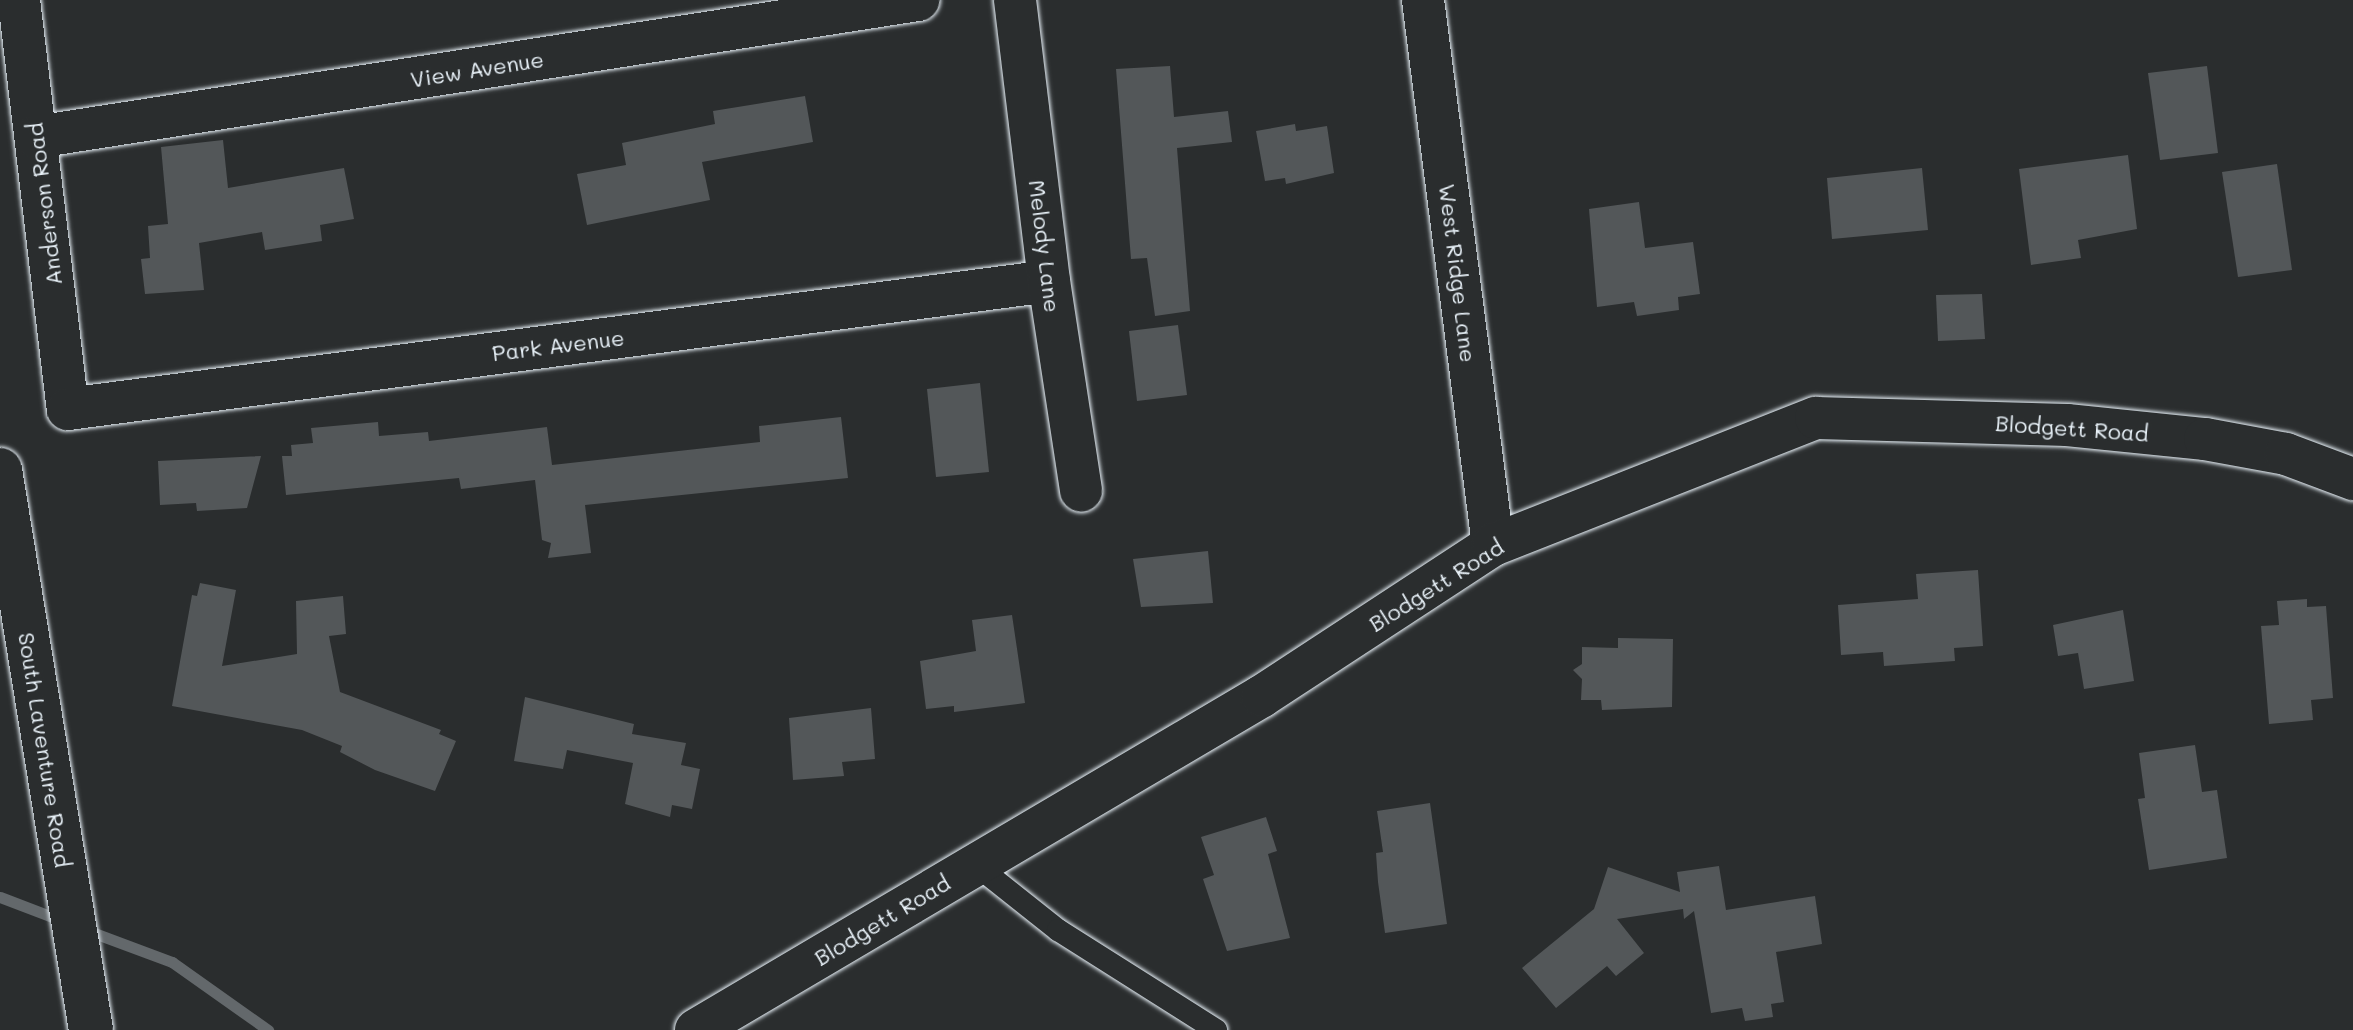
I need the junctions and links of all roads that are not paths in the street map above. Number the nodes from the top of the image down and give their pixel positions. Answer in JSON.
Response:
{"nodes":[{"id":1,"x":19,"y":0,"type":"edge"},
{"id":2,"x":918,"y":0,"type":"edge"},
{"id":3,"x":1015,"y":0,"type":"edge"},
{"id":4,"x":1423,"y":0,"type":"edge"},
{"id":5,"x":36,"y":137,"type":"junction"},
{"id":6,"x":1049,"y":281,"type":"junction"},
{"id":7,"x":68,"y":409,"type":"joint"},
{"id":8,"x":0,"y":470,"type":"edge"},
{"id":9,"x":2353,"y":479,"type":"edge"},
{"id":10,"x":1081,"y":491,"type":"dead end"},
{"id":11,"x":1493,"y":545,"type":"junction"},
{"id":12,"x":976,"y":865,"type":"junction"},
{"id":13,"x":90,"y":1023,"type":"edge"},
{"id":14,"x":696,"y":1030,"type":"edge"},
{"id":15,"x":1216,"y":1030,"type":"edge"}],
"edges":[{"from":1,"to":5,"type":"street","name":"Anderson Road"},
{"from":2,"to":5,"type":"street","name":"View Avenue"},
{"from":3,"to":6,"type":"street","name":"Melody Lane"},
{"from":4,"to":11,"type":"street","name":"West Ridge Lane"},
{"from":5,"to":7,"type":"street","name":"Anderson Road"},
{"from":6,"to":7,"type":"street","name":"Park Avenue"},
{"from":6,"to":10,"type":"street","name":"Melody Lane"},
{"from":8,"to":13,"type":"street","name":"South Laventure Road"},
{"from":9,"to":11,"type":"street","name":"Blodgett Road"},
{"from":11,"to":12,"type":"street","name":"Blodgett Road"},
{"from":12,"to":14,"type":"street","name":"Blodgett Road"},
{"from":12,"to":15,"type":"lane"}]}
